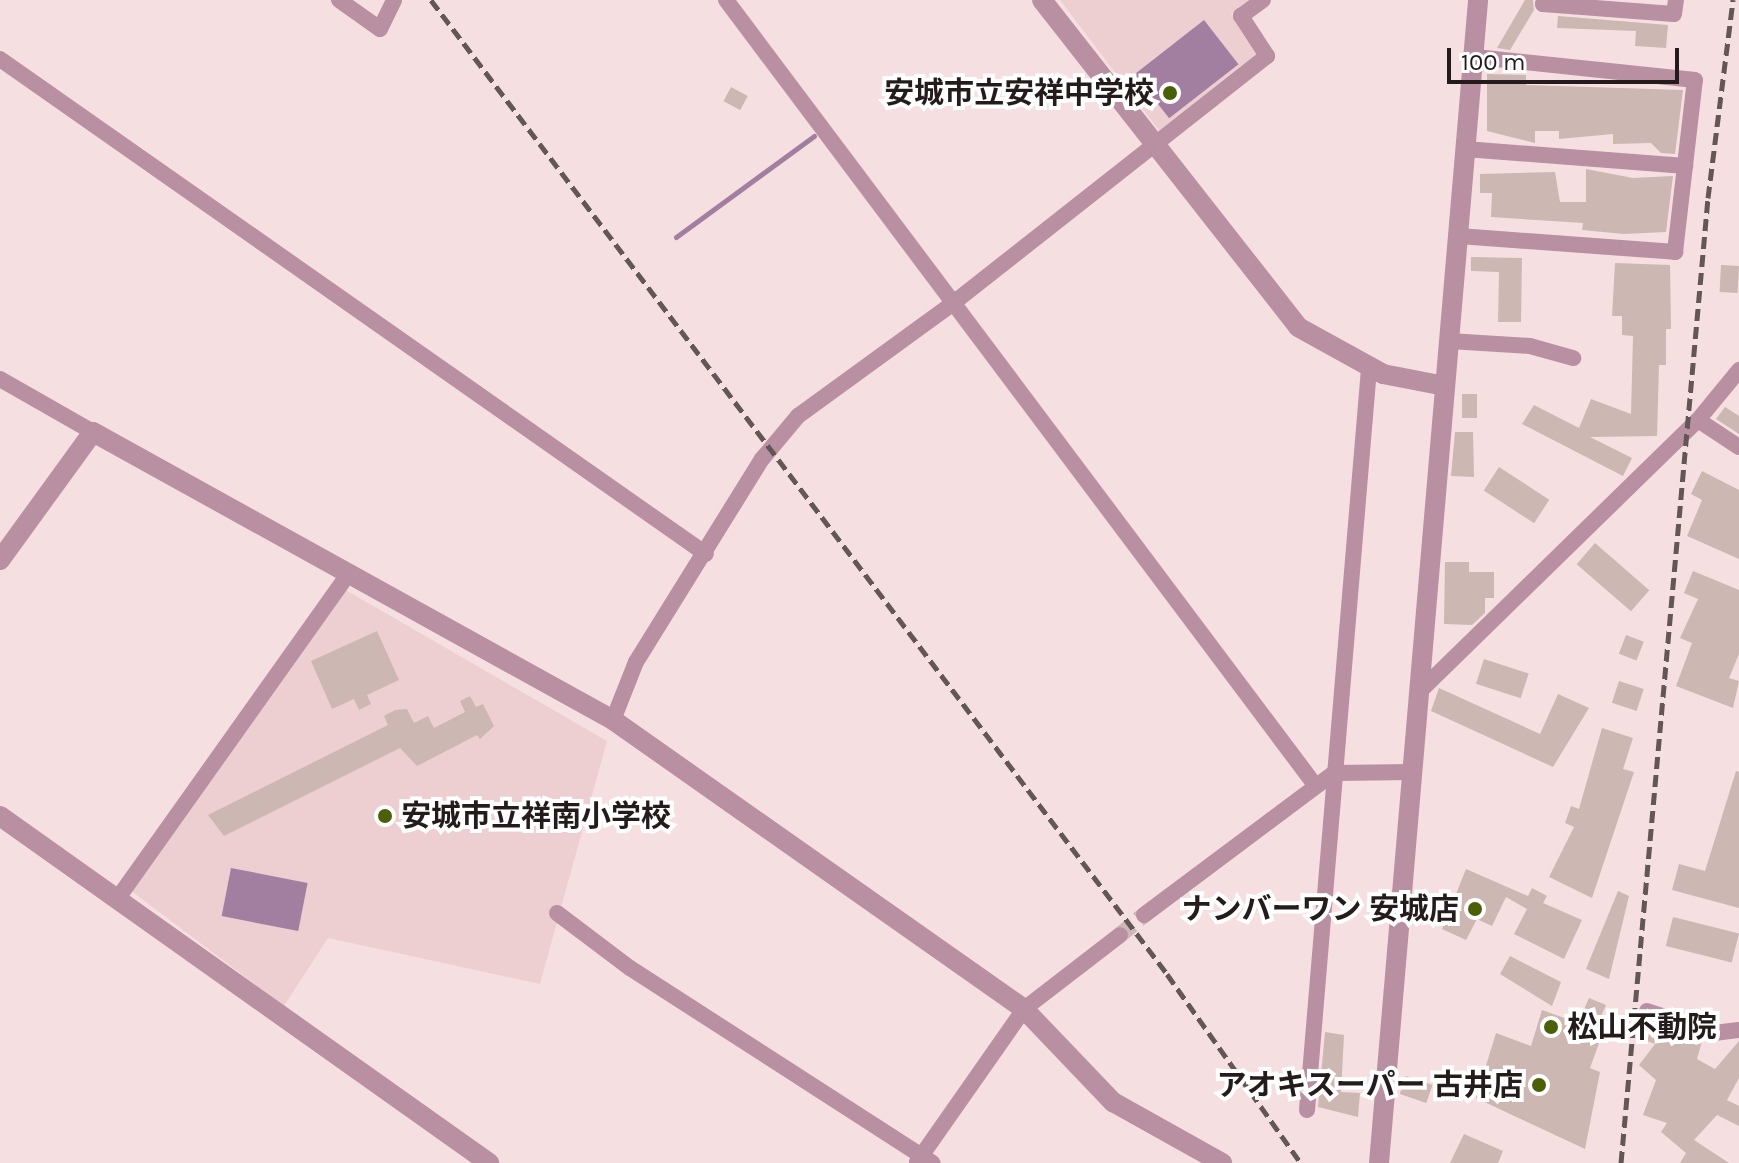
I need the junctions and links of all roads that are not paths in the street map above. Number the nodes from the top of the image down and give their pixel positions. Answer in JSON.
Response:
{"nodes":[{"id":1,"x":339,"y":0,"type":"edge"},
{"id":2,"x":394,"y":0,"type":"edge"},
{"id":3,"x":726,"y":0,"type":"edge"},
{"id":4,"x":1042,"y":0,"type":"edge"},
{"id":5,"x":1263,"y":0,"type":"edge"},
{"id":6,"x":1478,"y":0,"type":"edge"},
{"id":7,"x":1546,"y":0,"type":"edge"},
{"id":8,"x":1676,"y":0,"type":"edge"},
{"id":9,"x":1475,"y":57,"type":"junction"},
{"id":10,"x":0,"y":59,"type":"edge"},
{"id":11,"x":1154,"y":147,"type":"junction"},
{"id":12,"x":1465,"y":149,"type":"junction"},
{"id":13,"x":1685,"y":166,"type":"junction"},
{"id":14,"x":1459,"y":236,"type":"junction"},
{"id":15,"x":952,"y":304,"type":"junction"},
{"id":16,"x":1449,"y":341,"type":"junction"},
{"id":17,"x":1573,"y":358,"type":"dead end"},
{"id":18,"x":1369,"y":368,"type":"junction"},
{"id":19,"x":1739,"y":370,"type":"edge"},
{"id":20,"x":0,"y":379,"type":"edge"},
{"id":21,"x":1445,"y":386,"type":"junction"},
{"id":22,"x":1698,"y":420,"type":"junction"},
{"id":23,"x":93,"y":432,"type":"junction"},
{"id":24,"x":1739,"y":447,"type":"edge"},
{"id":25,"x":706,"y":554,"type":"junction"},
{"id":26,"x":0,"y":560,"type":"edge"},
{"id":27,"x":347,"y":576,"type":"junction"},
{"id":28,"x":1417,"y":694,"type":"junction"},
{"id":29,"x":613,"y":720,"type":"junction"},
{"id":30,"x":1411,"y":772,"type":"junction"},
{"id":31,"x":1334,"y":773,"type":"junction"},
{"id":32,"x":1315,"y":785,"type":"junction"},
{"id":33,"x":0,"y":816,"type":"edge"},
{"id":34,"x":118,"y":898,"type":"junction"},
{"id":35,"x":557,"y":913,"type":"dead end"},
{"id":36,"x":1144,"y":915,"type":"tunnel mouth"},
{"id":37,"x":1120,"y":935,"type":"tunnel mouth"},
{"id":38,"x":1024,"y":1009,"type":"junction"},
{"id":39,"x":1647,"y":1011,"type":"dead end"},
{"id":40,"x":1739,"y":1030,"type":"edge"},
{"id":41,"x":1307,"y":1110,"type":"dead end"},
{"id":42,"x":479,"y":1160,"type":"edge"},
{"id":43,"x":923,"y":1160,"type":"edge"},
{"id":44,"x":1222,"y":1163,"type":"edge"},
{"id":45,"x":1379,"y":1163,"type":"edge"}],
"edges":[{"from":1,"to":2,"type":"street"},
{"from":3,"to":15,"type":"street"},
{"from":4,"to":11,"type":"street"},
{"from":5,"to":11,"type":"street"},
{"from":6,"to":9,"type":"street"},
{"from":7,"to":8,"type":"street"},
{"from":9,"to":12,"type":"street"},
{"from":9,"to":13,"type":"street"},
{"from":10,"to":25,"type":"street"},
{"from":11,"to":15,"type":"street"},
{"from":11,"to":18,"type":"street"},
{"from":12,"to":13,"type":"street"},
{"from":12,"to":14,"type":"street"},
{"from":13,"to":14,"type":"street"},
{"from":14,"to":16,"type":"street"},
{"from":15,"to":25,"type":"street"},
{"from":15,"to":32,"type":"street"},
{"from":16,"to":17,"type":"street"},
{"from":16,"to":21,"type":"street"},
{"from":18,"to":21,"type":"street"},
{"from":18,"to":31,"type":"street"},
{"from":19,"to":22,"type":"street"},
{"from":20,"to":23,"type":"street"},
{"from":21,"to":28,"type":"street"},
{"from":22,"to":24,"type":"street"},
{"from":22,"to":28,"type":"street"},
{"from":23,"to":26,"type":"street"},
{"from":23,"to":27,"type":"street"},
{"from":25,"to":29,"type":"street"},
{"from":27,"to":29,"type":"street"},
{"from":27,"to":34,"type":"street"},
{"from":28,"to":30,"type":"street"},
{"from":29,"to":38,"type":"street"},
{"from":30,"to":31,"type":"street"},
{"from":30,"to":45,"type":"street"},
{"from":31,"to":32,"type":"street"},
{"from":31,"to":41,"type":"street"},
{"from":32,"to":36,"type":"street"},
{"from":33,"to":34,"type":"street"},
{"from":34,"to":42,"type":"street"},
{"from":35,"to":43,"type":"street"},
{"from":37,"to":38,"type":"street"},
{"from":38,"to":43,"type":"street"},
{"from":38,"to":44,"type":"street"},
{"from":39,"to":40,"type":"street"}]}
